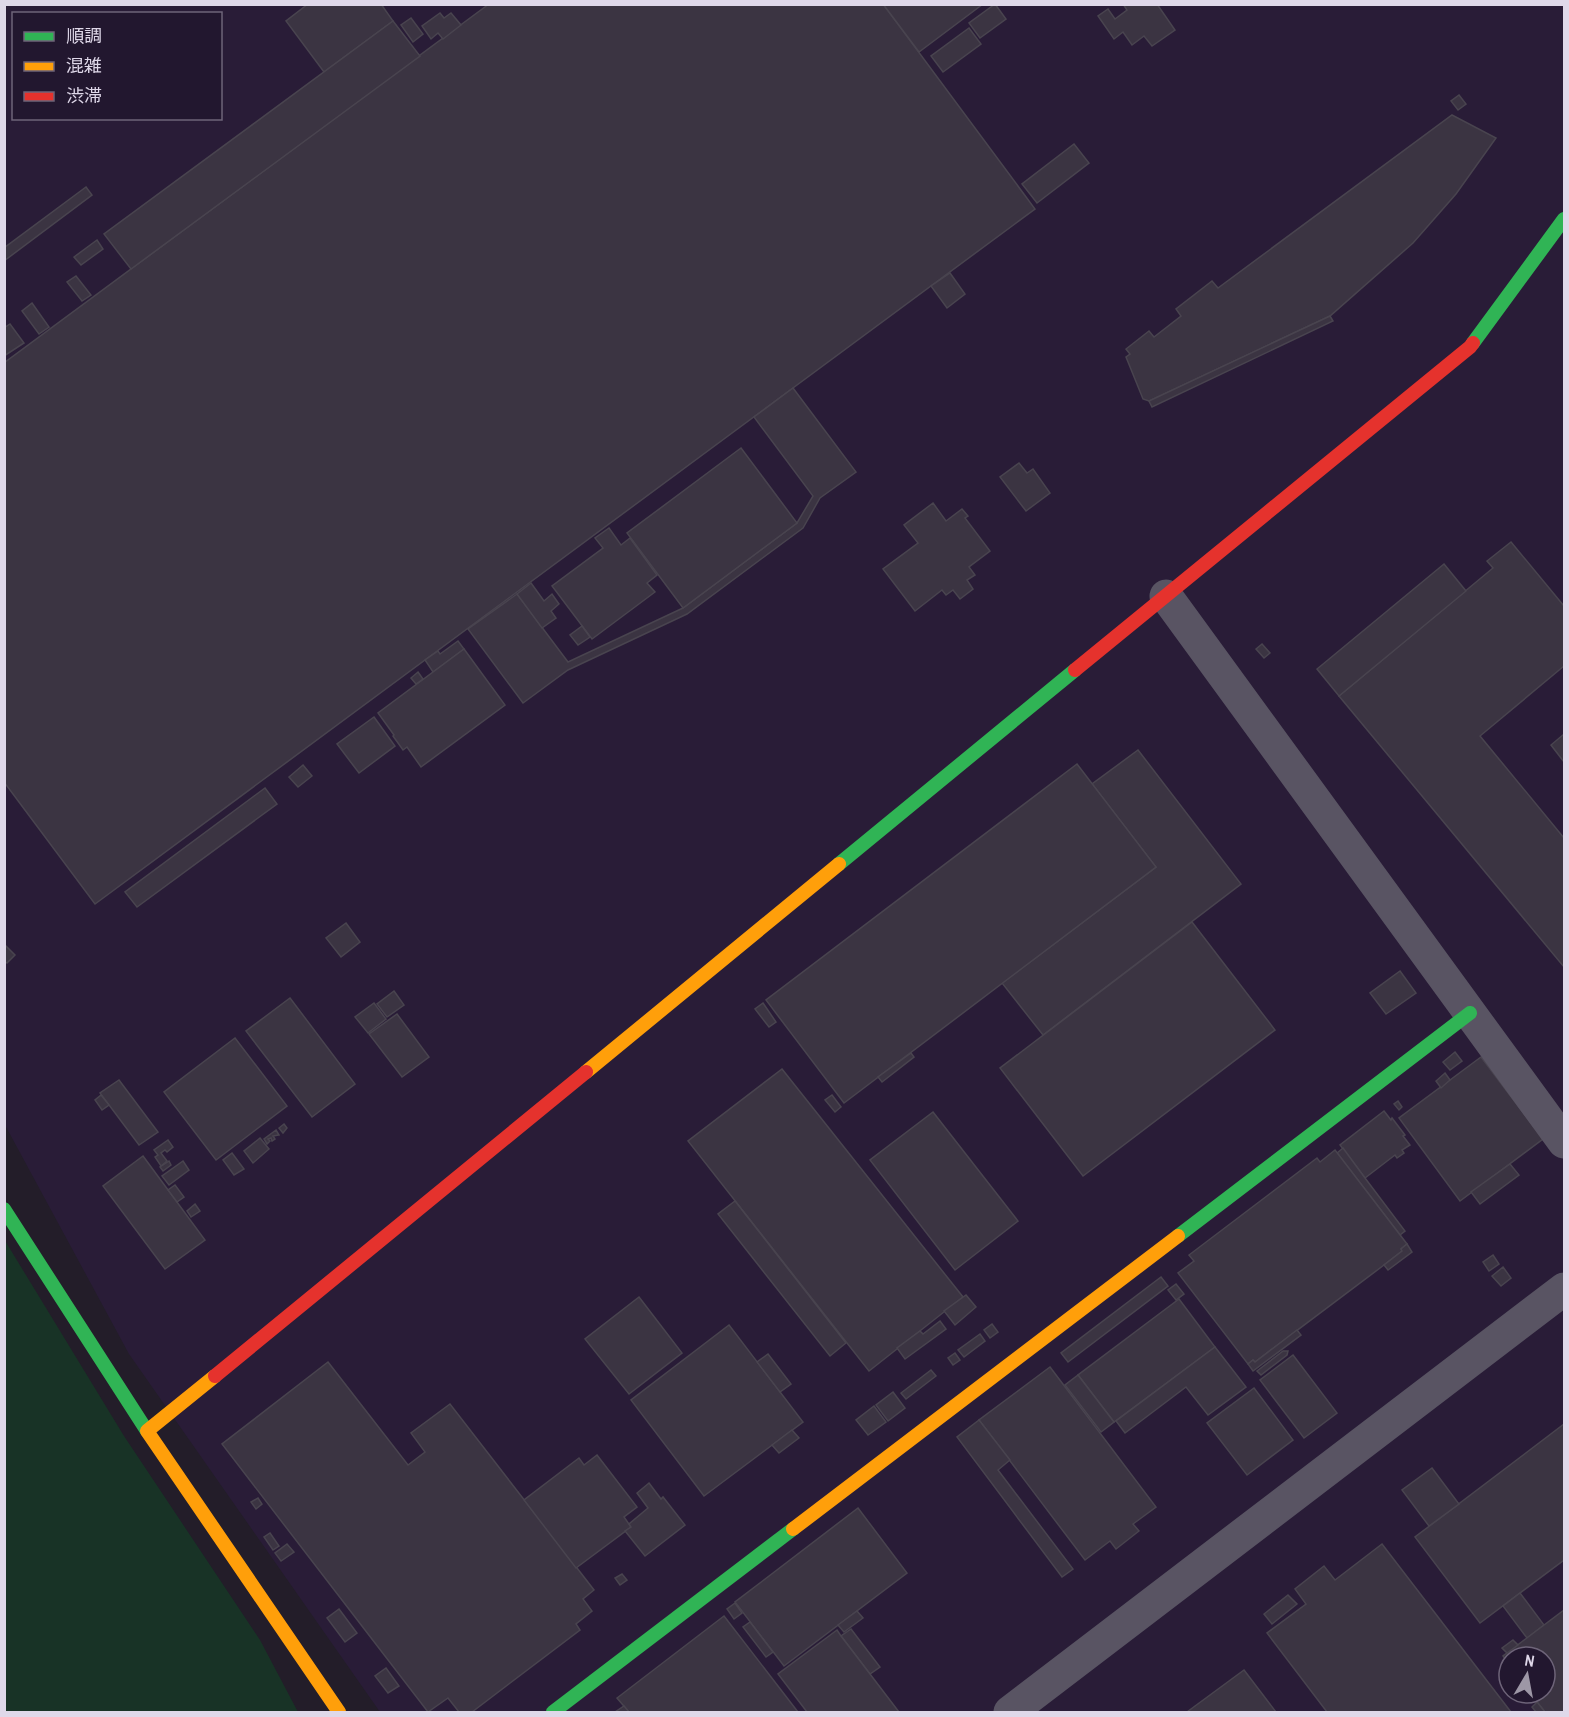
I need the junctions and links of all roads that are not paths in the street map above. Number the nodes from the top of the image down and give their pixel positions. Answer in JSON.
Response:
{"nodes":[{"id":1,"x":1564,"y":219,"type":"edge"},
{"id":2,"x":1166,"y":596,"type":"junction"},
{"id":3,"x":1470,"y":1013,"type":"junction"},
{"id":4,"x":1564,"y":1142,"type":"edge"},
{"id":5,"x":4,"y":1209,"type":"edge"},
{"id":6,"x":1564,"y":1289,"type":"edge"},
{"id":7,"x":147,"y":1431,"type":"junction"},
{"id":8,"x":339,"y":1713,"type":"edge"},
{"id":9,"x":553,"y":1713,"type":"edge"},
{"id":10,"x":1010,"y":1713,"type":"edge"}],
"edges":[{"from":1,"to":2,"type":"street"},
{"from":2,"to":3,"type":"street"},
{"from":2,"to":7,"type":"street"},
{"from":3,"to":4,"type":"street"},
{"from":3,"to":9,"type":"street"},
{"from":5,"to":7,"type":"street"},
{"from":6,"to":10,"type":"street"},
{"from":7,"to":8,"type":"street"}]}
